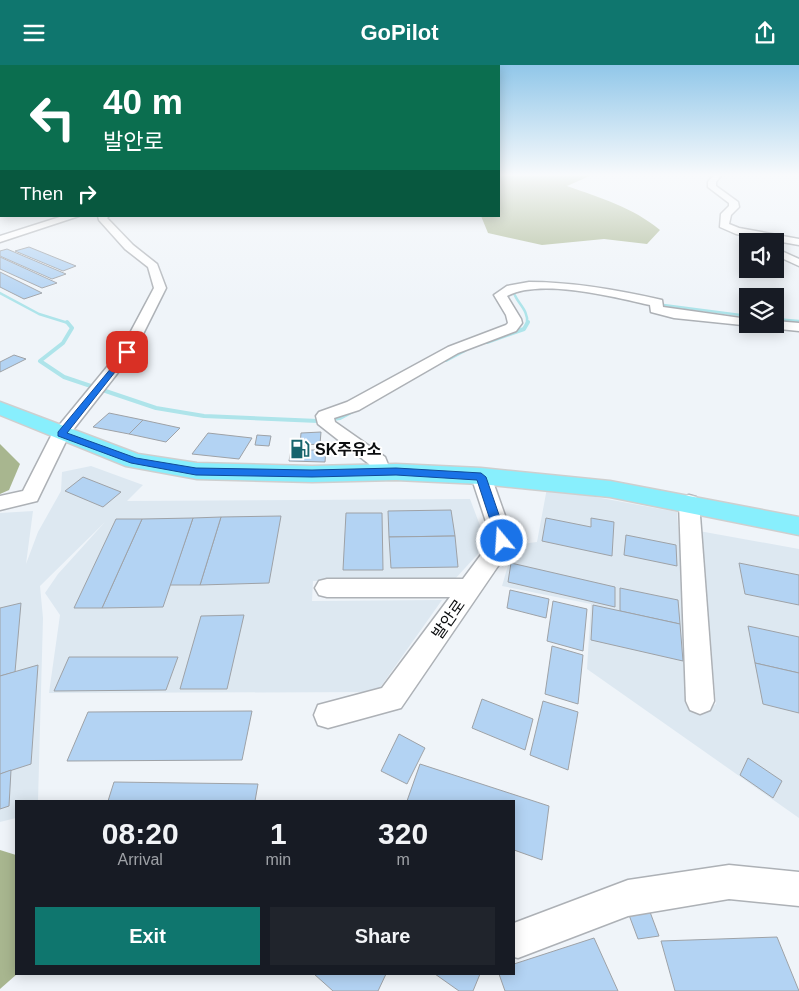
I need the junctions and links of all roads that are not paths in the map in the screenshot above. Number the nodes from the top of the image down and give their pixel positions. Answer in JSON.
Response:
{"nodes":[{"id":1,"x":70,"y":217,"type":"edge"},
{"id":2,"x":103,"y":217,"type":"edge"},
{"id":3,"x":725,"y":217,"type":"edge"},
{"id":4,"x":0,"y":239,"type":"edge"},
{"id":5,"x":799,"y":242,"type":"edge"},
{"id":6,"x":784,"y":256,"type":"edge"},
{"id":7,"x":799,"y":263,"type":"edge"},
{"id":8,"x":739,"y":322,"type":"edge"},
{"id":9,"x":784,"y":326,"type":"edge"},
{"id":10,"x":799,"y":327,"type":"edge"},
{"id":11,"x":0,"y":408,"type":"edge"},
{"id":12,"x":61,"y":434,"type":"junction"},
{"id":13,"x":381,"y":472,"type":"junction"},
{"id":14,"x":481,"y":477,"type":"junction"},
{"id":15,"x":689,"y":502,"type":"junction"},
{"id":16,"x":0,"y":503,"type":"edge"},
{"id":17,"x":799,"y":525,"type":"edge"},
{"id":18,"x":327,"y":588,"type":"dead end"},
{"id":19,"x":470,"y":588,"type":"junction"},
{"id":20,"x":700,"y":701,"type":"dead end"},
{"id":21,"x":328,"y":715,"type":"dead end"},
{"id":22,"x":799,"y":889,"type":"edge"},
{"id":23,"x":518,"y":940,"type":"dead end"}],
"edges":[{"from":1,"to":4,"type":"street"},
{"from":2,"to":12,"type":"street"},
{"from":3,"to":5,"type":"street"},
{"from":6,"to":7,"type":"street"},
{"from":8,"to":13,"type":"street"},
{"from":9,"to":10,"type":"street"},
{"from":11,"to":12,"type":"main road"},
{"from":12,"to":13,"type":"main road"},
{"from":12,"to":16,"type":"street"},
{"from":13,"to":14,"type":"main road"},
{"from":14,"to":15,"type":"main road"},
{"from":14,"to":19,"type":"street","name":"발안로"},
{"from":15,"to":17,"type":"main road"},
{"from":15,"to":20,"type":"street"},
{"from":18,"to":19,"type":"street"},
{"from":19,"to":21,"type":"street","name":"발안로"},
{"from":22,"to":23,"type":"street"}]}
